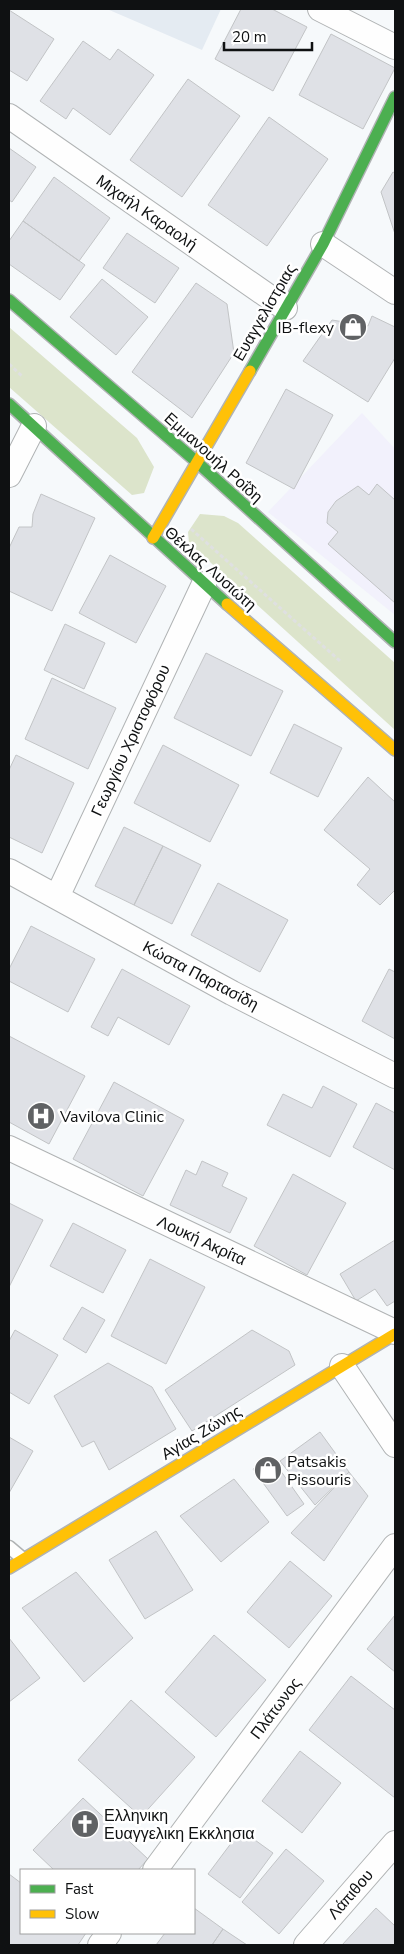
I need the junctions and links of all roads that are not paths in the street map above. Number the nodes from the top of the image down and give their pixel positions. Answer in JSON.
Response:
{"nodes":[{"id":1,"x":320,"y":9,"type":"edge"},
{"id":2,"x":395,"y":47,"type":"edge"},
{"id":3,"x":395,"y":97,"type":"edge"},
{"id":4,"x":9,"y":116,"type":"edge"},
{"id":5,"x":323,"y":244,"type":"junction"},
{"id":6,"x":395,"y":292,"type":"edge"},
{"id":7,"x":9,"y":300,"type":"edge"},
{"id":8,"x":285,"y":308,"type":"junction"},
{"id":9,"x":9,"y":404,"type":"edge"},
{"id":10,"x":34,"y":426,"type":"junction"},
{"id":11,"x":198,"y":463,"type":"junction"},
{"id":12,"x":9,"y":475,"type":"edge"},
{"id":13,"x":153,"y":538,"type":"junction"},
{"id":14,"x":204,"y":584,"type":"junction"},
{"id":15,"x":395,"y":642,"type":"edge"},
{"id":16,"x":395,"y":750,"type":"edge"},
{"id":17,"x":9,"y":871,"type":"edge"},
{"id":18,"x":57,"y":897,"type":"junction"},
{"id":19,"x":395,"y":1076,"type":"edge"},
{"id":20,"x":9,"y":1148,"type":"edge"},
{"id":21,"x":395,"y":1333,"type":"edge"},
{"id":22,"x":342,"y":1366,"type":"junction"},
{"id":23,"x":395,"y":1445,"type":"edge"},
{"id":24,"x":395,"y":1546,"type":"edge"},
{"id":25,"x":9,"y":1547,"type":"edge"},
{"id":26,"x":22,"y":1558,"type":"junction"},
{"id":27,"x":9,"y":1562,"type":"edge"},
{"id":28,"x":9,"y":1568,"type":"edge"},
{"id":29,"x":395,"y":1843,"type":"edge"},
{"id":30,"x":156,"y":1869,"type":"edge"},
{"id":31,"x":108,"y":1934,"type":"edge"},
{"id":32,"x":100,"y":1945,"type":"edge"},
{"id":33,"x":306,"y":1945,"type":"edge"}],
"edges":[{"from":1,"to":2,"type":"street"},
{"from":3,"to":5,"type":"street","name":"Ευαγγελίστριας"},
{"from":4,"to":8,"type":"street","name":"Μιχαήλ Καραολή"},
{"from":5,"to":6,"type":"street"},
{"from":5,"to":8,"type":"street","name":"Ευαγγελίστριας"},
{"from":7,"to":11,"type":"street","name":"Εμμανουήλ Ροΐδη"},
{"from":8,"to":11,"type":"street","name":"Ευαγγελίστριας"},
{"from":9,"to":10,"type":"street","name":"Θέκλας Λυσιώτη"},
{"from":10,"to":12,"type":"street"},
{"from":10,"to":13,"type":"street","name":"Θέκλας Λυσιώτη"},
{"from":11,"to":13,"type":"street","name":"Ευαγγελίστριας"},
{"from":11,"to":15,"type":"street","name":"Εμμανουήλ Ροΐδη"},
{"from":13,"to":14,"type":"street","name":"Θέκλας Λυσιώτη"},
{"from":14,"to":16,"type":"street","name":"Θέκλας Λυσιώτη"},
{"from":14,"to":18,"type":"street","name":"Γεωργίου Χριστοφόρου"},
{"from":17,"to":18,"type":"street","name":"Κώστα Παρτασίδη"},
{"from":18,"to":19,"type":"street","name":"Κώστα Παρτασίδη"},
{"from":20,"to":21,"type":"street","name":"Λουκή Ακρίτα"},
{"from":21,"to":22,"type":"street","name":"Αγίας Ζώνης"},
{"from":22,"to":23,"type":"street"},
{"from":22,"to":26,"type":"street","name":"Αγίας Ζώνης"},
{"from":24,"to":30,"type":"street","name":"Πλάτωνος"},
{"from":25,"to":26,"type":"lane"},
{"from":26,"to":27,"type":"street","name":"Αγίας Ζώνης"},
{"from":26,"to":28,"type":"street","name":"Αγίας Ζώνης"},
{"from":29,"to":33,"type":"street","name":"Λάπιθου"},
{"from":31,"to":32,"type":"street"}]}
